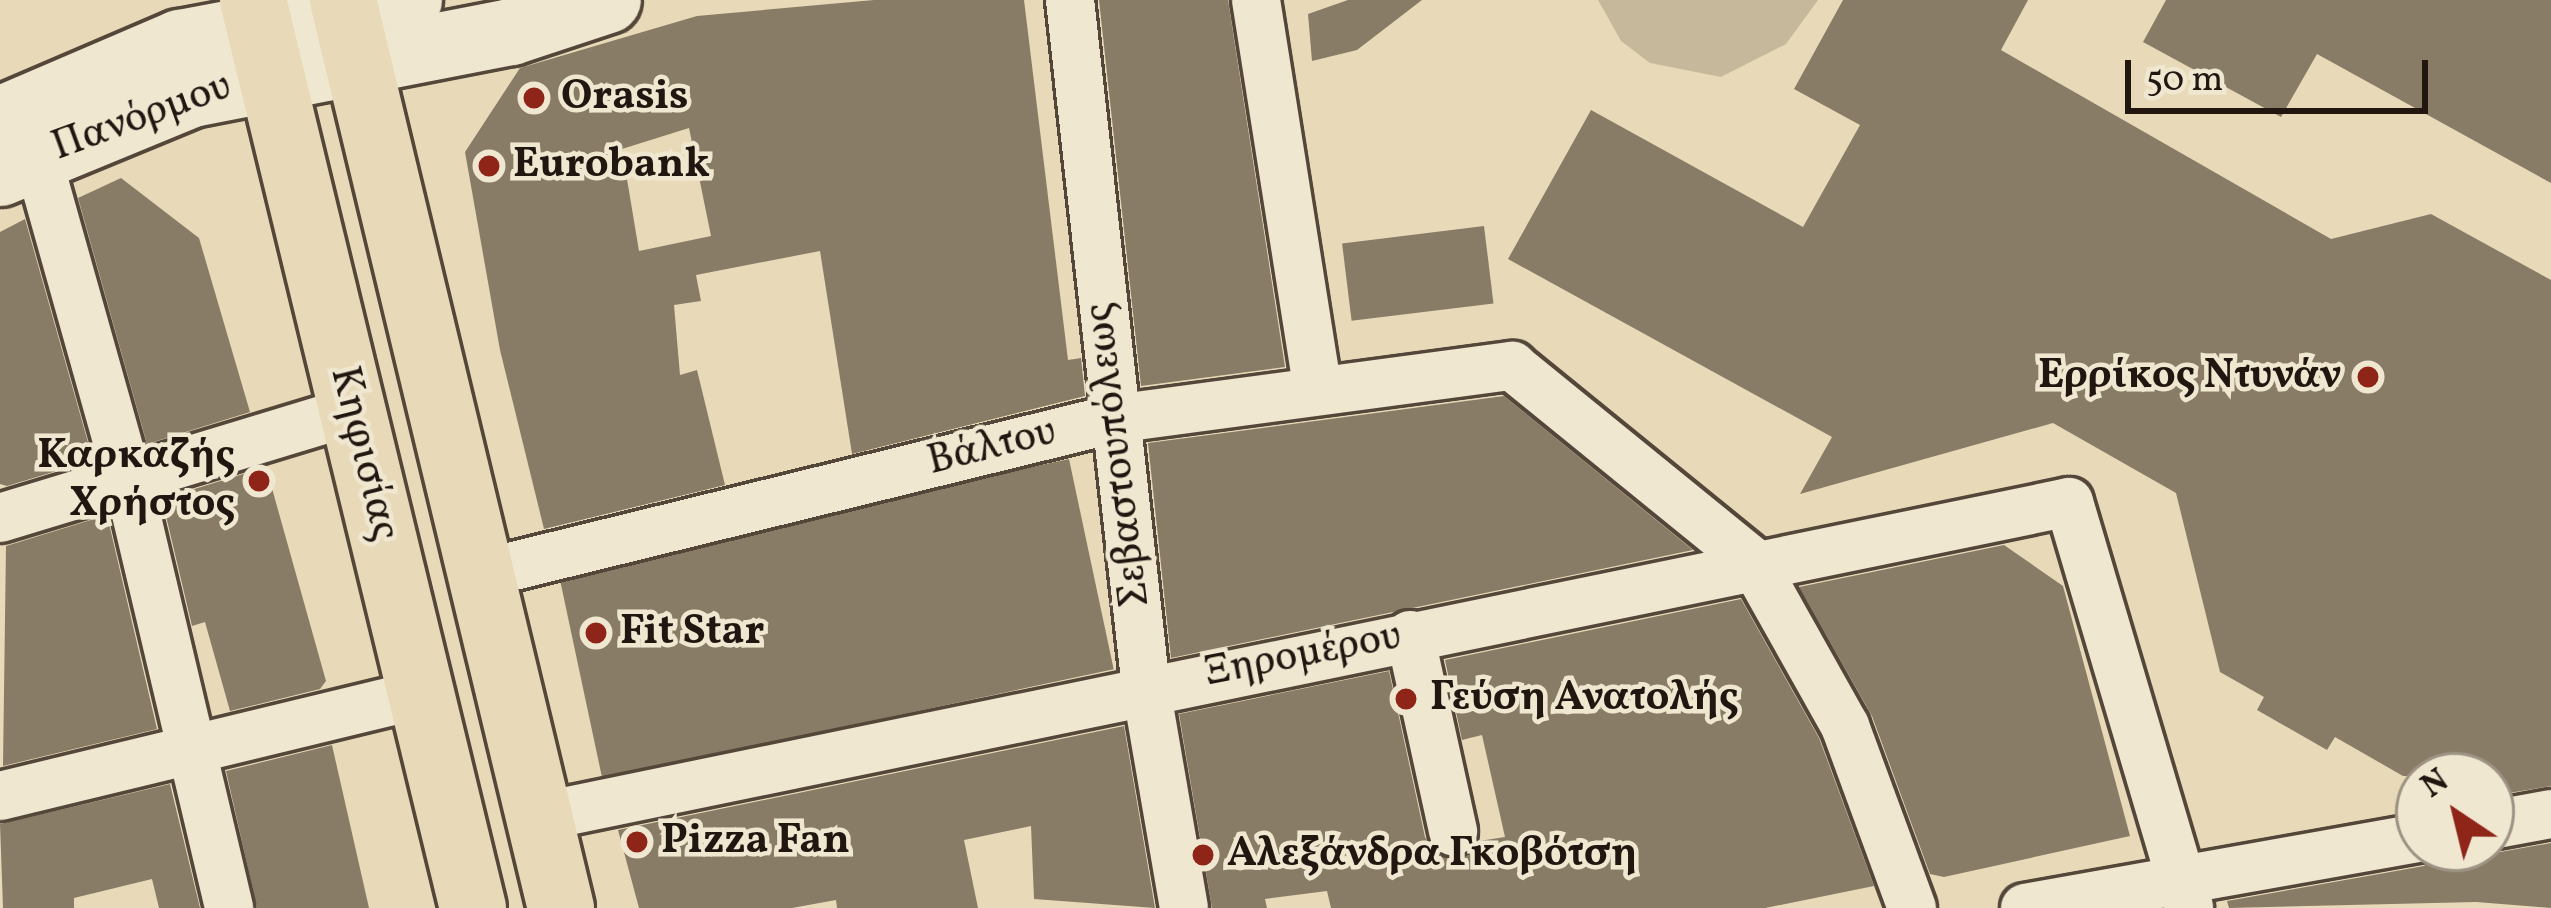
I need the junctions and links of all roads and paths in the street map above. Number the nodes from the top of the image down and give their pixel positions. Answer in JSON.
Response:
{"nodes":[{"id":1,"x":409,"y":0,"type":"edge"},
{"id":2,"x":608,"y":0,"type":"edge"},
{"id":3,"x":1070,"y":0,"type":"edge"},
{"id":4,"x":1256,"y":0,"type":"edge"},
{"id":5,"x":348,"y":22,"type":"edge"},
{"id":6,"x":262,"y":34,"type":"edge"},
{"id":7,"x":12,"y":150,"type":"edge"},
{"id":8,"x":1317,"y":386,"type":"junction"},
{"id":9,"x":353,"y":411,"type":"junction"},
{"id":10,"x":1113,"y":418,"type":"junction"},
{"id":11,"x":128,"y":480,"type":"junction"},
{"id":12,"x":0,"y":518,"type":"edge"},
{"id":13,"x":1753,"y":562,"type":"junction"},
{"id":14,"x":481,"y":574,"type":"junction"},
{"id":15,"x":1410,"y":635,"type":"junction"},
{"id":16,"x":1146,"y":688,"type":"junction"},
{"id":17,"x":421,"y":694,"type":"junction"},
{"id":18,"x":191,"y":749,"type":"junction"},
{"id":19,"x":0,"y":796,"type":"edge"},
{"id":20,"x":2551,"y":814,"type":"edge"},
{"id":21,"x":539,"y":817,"type":"junction"},
{"id":22,"x":2515,"y":821,"type":"edge"},
{"id":23,"x":1453,"y":831,"type":"dead end"},
{"id":24,"x":2395,"y":844,"type":"edge"},
{"id":25,"x":2186,"y":895,"type":"edge"},
{"id":26,"x":230,"y":908,"type":"edge"},
{"id":27,"x":472,"y":908,"type":"edge"},
{"id":28,"x":561,"y":908,"type":"edge"},
{"id":29,"x":1184,"y":908,"type":"edge"},
{"id":30,"x":1912,"y":908,"type":"edge"},
{"id":31,"x":2025,"y":908,"type":"edge"}],
"edges":[{"from":1,"to":5,"type":"street"},
{"from":2,"to":5,"type":"street"},
{"from":3,"to":10,"type":"street","name":"Σεβαστουπόλεως"},
{"from":4,"to":8,"type":"street"},
{"from":5,"to":6,"type":"street","name":"Πανόρμου"},
{"from":5,"to":14,"type":"main road","name":"Κηφισίας"},
{"from":6,"to":7,"type":"street","name":"Πανόρμου"},
{"from":6,"to":9,"type":"main road","name":"Κηφισίας"},
{"from":7,"to":11,"type":"street"},
{"from":8,"to":10,"type":"street","name":"Βάλτου"},
{"from":8,"to":13,"type":"street","name":"Βάλτου"},
{"from":9,"to":11,"type":"street"},
{"from":9,"to":17,"type":"main road","name":"Κηφισίας"},
{"from":10,"to":14,"type":"street","name":"Βάλτου"},
{"from":10,"to":16,"type":"street","name":"Σεβαστουπόλεως"},
{"from":11,"to":12,"type":"street"},
{"from":11,"to":18,"type":"street"},
{"from":13,"to":15,"type":"street","name":"Ξηρομέρου"},
{"from":13,"to":25,"type":"street","name":"Ξηρομέρου"},
{"from":13,"to":30,"type":"street"},
{"from":14,"to":21,"type":"main road","name":"Κηφισίας"},
{"from":15,"to":16,"type":"street","name":"Ξηρομέρου"},
{"from":15,"to":23,"type":"street"},
{"from":16,"to":21,"type":"street","name":"Ξηρομέρου"},
{"from":16,"to":29,"type":"street","name":"Σεβαστουπόλεως"},
{"from":17,"to":18,"type":"street"},
{"from":17,"to":27,"type":"main road","name":"Κηφισίας"},
{"from":18,"to":19,"type":"street"},
{"from":18,"to":26,"type":"street"},
{"from":20,"to":22,"type":"street"},
{"from":21,"to":28,"type":"main road","name":"Κηφισίας"},
{"from":24,"to":25,"type":"street"},
{"from":25,"to":31,"type":"street"}]}
